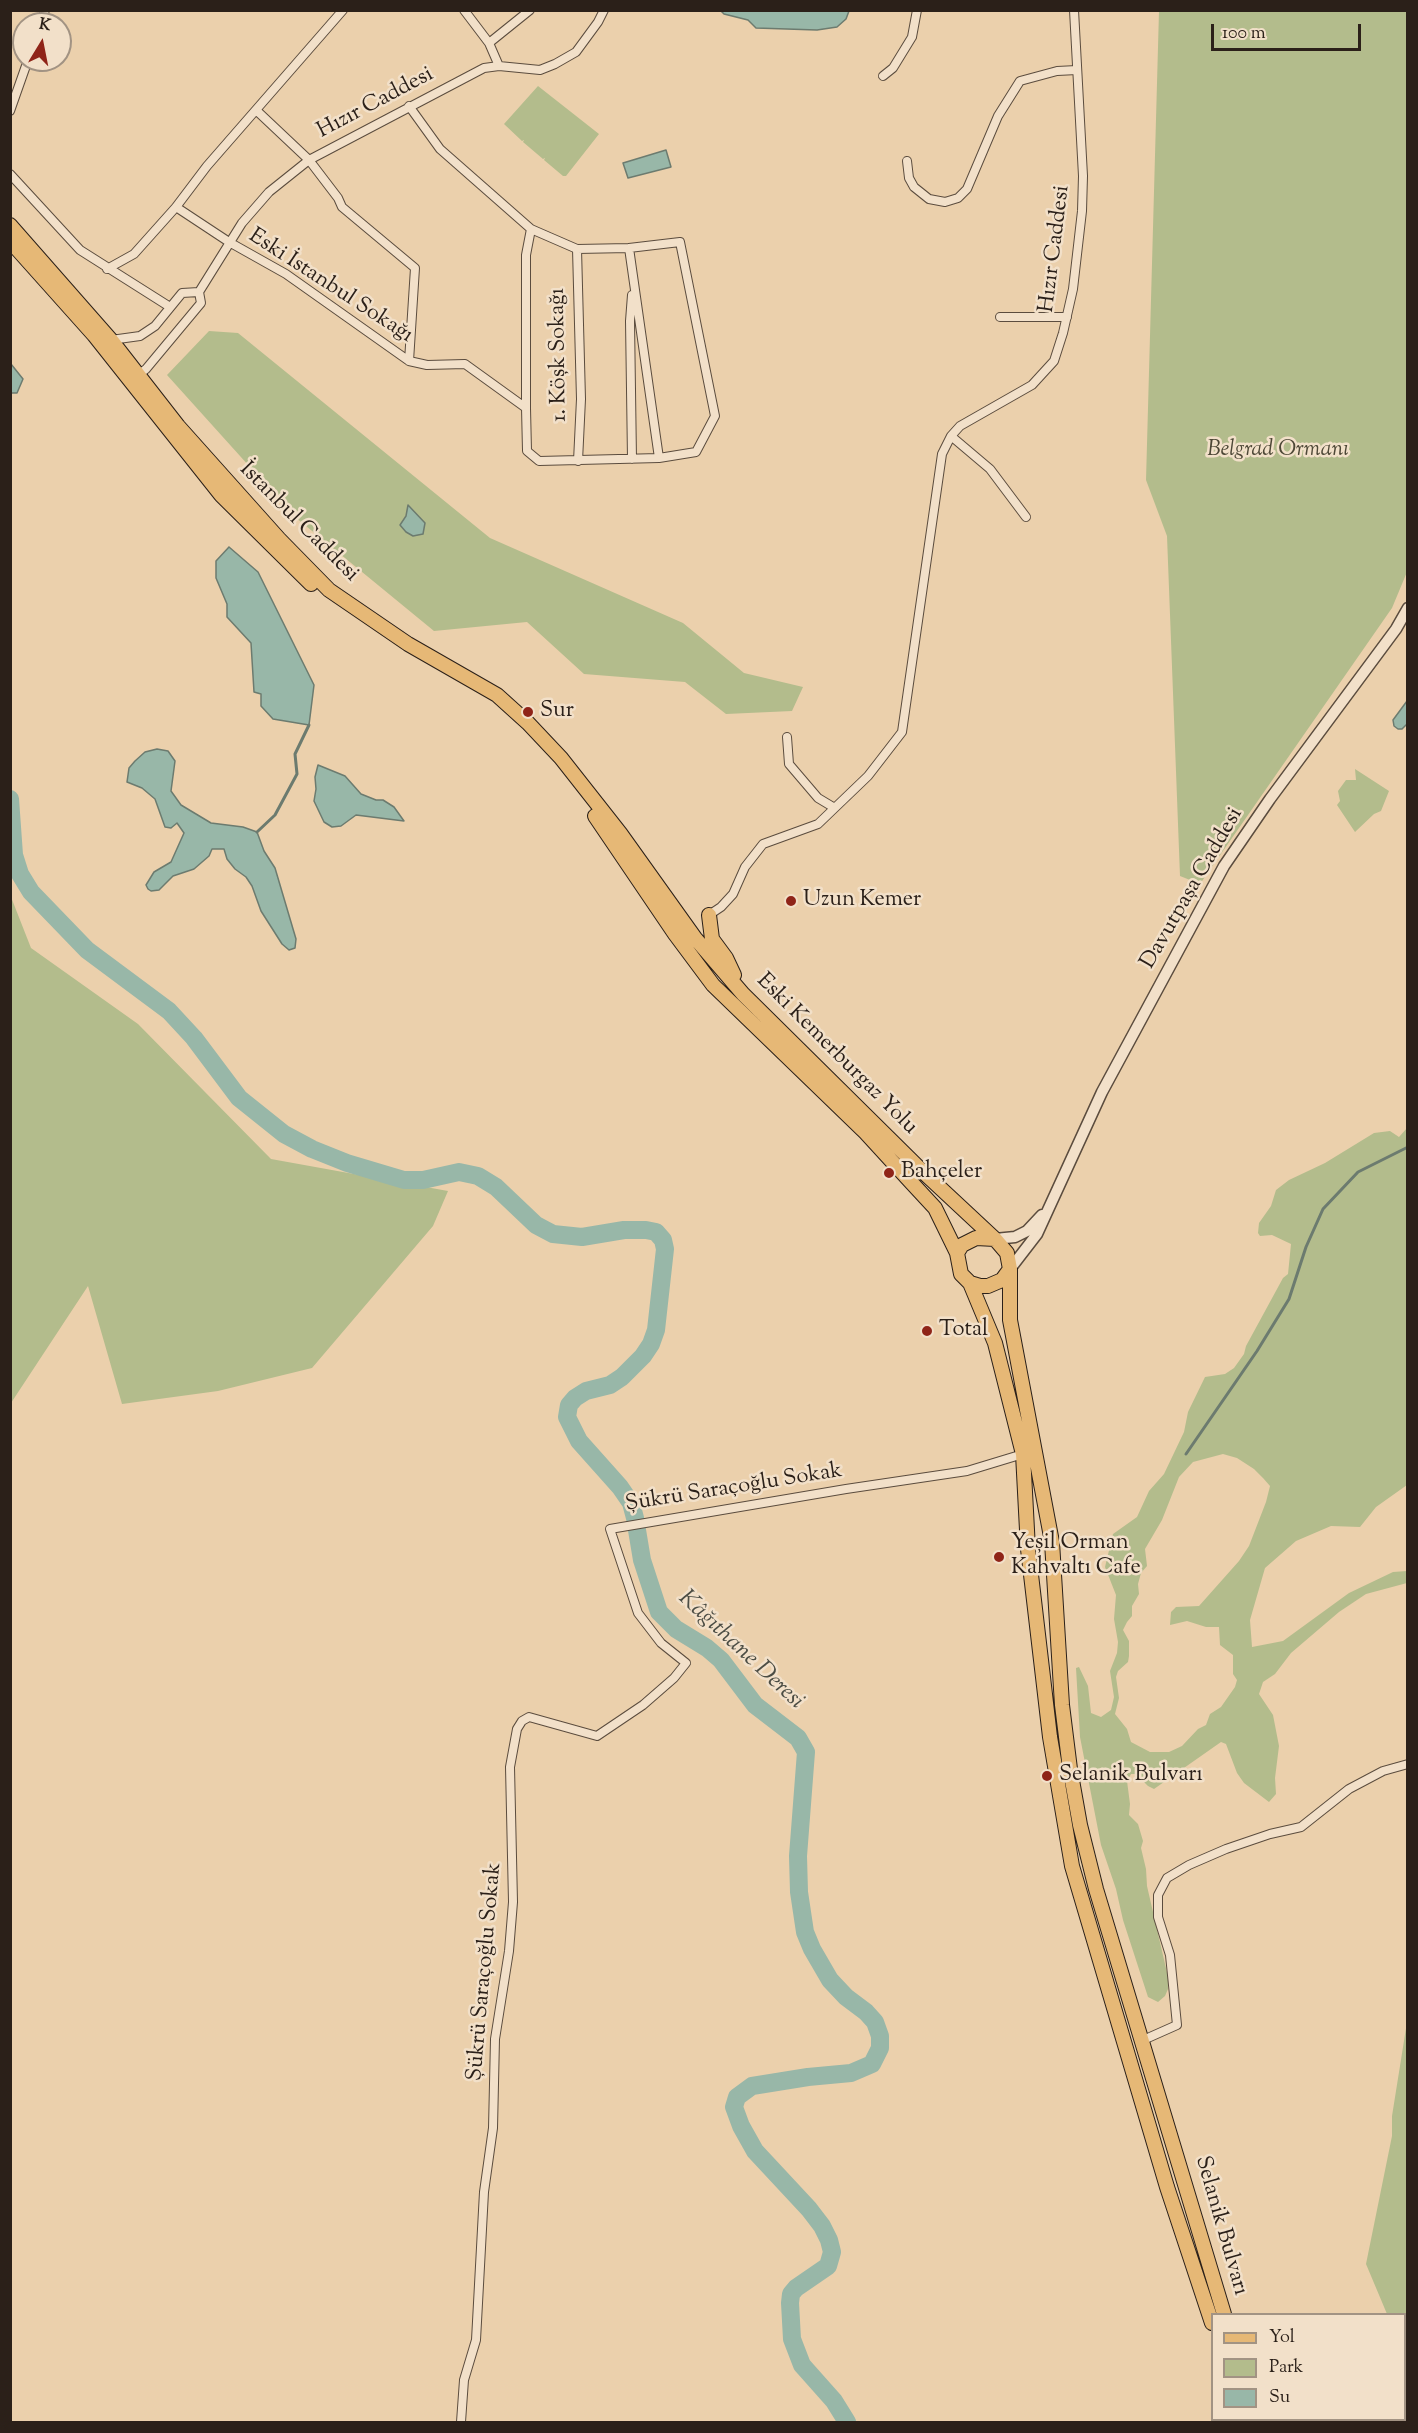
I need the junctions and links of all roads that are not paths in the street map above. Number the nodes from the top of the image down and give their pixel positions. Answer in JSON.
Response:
{"nodes":[{"id":1,"x":343,"y":10,"type":"edge"},
{"id":2,"x":464,"y":10,"type":"edge"},
{"id":3,"x":530,"y":10,"type":"edge"},
{"id":4,"x":604,"y":10,"type":"edge"},
{"id":5,"x":917,"y":10,"type":"edge"},
{"id":6,"x":1074,"y":10,"type":"edge"},
{"id":7,"x":489,"y":43,"type":"junction"},
{"id":8,"x":499,"y":66,"type":"junction"},
{"id":9,"x":1077,"y":70,"type":"junction"},
{"id":10,"x":24,"y":72,"type":"edge"},
{"id":11,"x":883,"y":76,"type":"dead end"},
{"id":12,"x":409,"y":106,"type":"junction"},
{"id":13,"x":256,"y":110,"type":"junction"},
{"id":14,"x":10,"y":111,"type":"edge"},
{"id":15,"x":309,"y":160,"type":"junction"},
{"id":16,"x":907,"y":161,"type":"dead end"},
{"id":17,"x":10,"y":174,"type":"edge"},
{"id":18,"x":177,"y":207,"type":"junction"},
{"id":19,"x":10,"y":225,"type":"edge"},
{"id":20,"x":531,"y":229,"type":"junction"},
{"id":21,"x":10,"y":242,"type":"edge"},
{"id":22,"x":229,"y":242,"type":"junction"},
{"id":23,"x":629,"y":248,"type":"junction"},
{"id":24,"x":577,"y":249,"type":"junction"},
{"id":25,"x":107,"y":269,"type":"junction"},
{"id":26,"x":633,"y":283,"type":"junction"},
{"id":27,"x":199,"y":292,"type":"junction"},
{"id":28,"x":170,"y":307,"type":"junction"},
{"id":29,"x":1000,"y":317,"type":"dead end"},
{"id":30,"x":1067,"y":317,"type":"junction"},
{"id":31,"x":111,"y":340,"type":"junction"},
{"id":32,"x":409,"y":361,"type":"junction"},
{"id":33,"x":134,"y":378,"type":"junction"},
{"id":34,"x":526,"y":408,"type":"junction"},
{"id":35,"x":951,"y":436,"type":"junction"},
{"id":36,"x":659,"y":458,"type":"junction"},
{"id":37,"x":632,"y":459,"type":"junction"},
{"id":38,"x":578,"y":461,"type":"junction"},
{"id":39,"x":1026,"y":517,"type":"dead end"},
{"id":40,"x":316,"y":583,"type":"junction"},
{"id":41,"x":1406,"y":615,"type":"edge"},
{"id":42,"x":787,"y":737,"type":"dead end"},
{"id":43,"x":833,"y":807,"type":"junction"},
{"id":44,"x":709,"y":915,"type":"junction"},
{"id":45,"x":681,"y":919,"type":"junction"},
{"id":46,"x":691,"y":932,"type":"junction"},
{"id":47,"x":675,"y":934,"type":"junction"},
{"id":48,"x":743,"y":994,"type":"junction"},
{"id":49,"x":1046,"y":1210,"type":"junction"},
{"id":50,"x":995,"y":1239,"type":"junction"},
{"id":51,"x":957,"y":1252,"type":"junction"},
{"id":52,"x":1010,"y":1269,"type":"junction"},
{"id":53,"x":970,"y":1283,"type":"junction"},
{"id":54,"x":1023,"y":1454,"type":"junction"},
{"id":55,"x":1407,"y":1764,"type":"edge"},
{"id":56,"x":1141,"y":2041,"type":"junction"},
{"id":57,"x":1224,"y":2313,"type":"edge"},
{"id":58,"x":1211,"y":2320,"type":"edge"},
{"id":59,"x":461,"y":2422,"type":"edge"}],
"edges":[{"from":1,"to":13,"type":"street"},
{"from":2,"to":7,"type":"street"},
{"from":3,"to":7,"type":"street"},
{"from":4,"to":8,"type":"street","name":"Hızır Caddesi"},
{"from":5,"to":11,"type":"street"},
{"from":6,"to":9,"type":"street","name":"Hızır Caddesi"},
{"from":7,"to":8,"type":"street"},
{"from":8,"to":12,"type":"street","name":"Hızır Caddesi"},
{"from":9,"to":16,"type":"street"},
{"from":9,"to":30,"type":"street","name":"Hızır Caddesi"},
{"from":10,"to":14,"type":"street"},
{"from":12,"to":15,"type":"street","name":"Hızır Caddesi"},
{"from":12,"to":20,"type":"street"},
{"from":13,"to":15,"type":"street"},
{"from":13,"to":18,"type":"street"},
{"from":15,"to":22,"type":"street","name":"Hızır Caddesi"},
{"from":15,"to":32,"type":"street"},
{"from":17,"to":25,"type":"street"},
{"from":18,"to":22,"type":"street","name":"Eski İstanbul Sokağı"},
{"from":18,"to":25,"type":"street"},
{"from":19,"to":31,"type":"main road","name":"İstanbul Caddesi"},
{"from":20,"to":24,"type":"street"},
{"from":20,"to":34,"type":"street"},
{"from":21,"to":33,"type":"main road","name":"İstanbul Caddesi"},
{"from":22,"to":27,"type":"street","name":"Hızır Caddesi"},
{"from":22,"to":32,"type":"street","name":"Eski İstanbul Sokağı"},
{"from":23,"to":24,"type":"street"},
{"from":23,"to":26,"type":"street"},
{"from":23,"to":36,"type":"street"},
{"from":24,"to":38,"type":"street","name":"1. Köşk Sokağı"},
{"from":25,"to":28,"type":"street"},
{"from":26,"to":36,"type":"street"},
{"from":26,"to":37,"type":"street"},
{"from":27,"to":28,"type":"street"},
{"from":27,"to":33,"type":"street","name":"Hızır Caddesi"},
{"from":28,"to":31,"type":"street"},
{"from":29,"to":30,"type":"street"},
{"from":30,"to":35,"type":"street","name":"Hızır Caddesi"},
{"from":31,"to":33,"type":"main road","name":"İstanbul Caddesi"},
{"from":32,"to":34,"type":"street","name":"Eski İstanbul Sokağı"},
{"from":33,"to":40,"type":"main road","name":"İstanbul Caddesi"},
{"from":34,"to":38,"type":"street"},
{"from":35,"to":39,"type":"street"},
{"from":35,"to":43,"type":"street"},
{"from":36,"to":37,"type":"street"},
{"from":37,"to":38,"type":"street"},
{"from":40,"to":45,"type":"main road","name":"İstanbul Caddesi"},
{"from":40,"to":47,"type":"main road","name":"İstanbul Caddesi"},
{"from":41,"to":49,"type":"street","name":"Davutpaşa Caddesi"},
{"from":42,"to":43,"type":"street"},
{"from":43,"to":44,"type":"street"},
{"from":44,"to":45,"type":"main road"},
{"from":44,"to":46,"type":"main road"},
{"from":44,"to":48,"type":"main road"},
{"from":45,"to":46,"type":"main road","name":"Eski Kemerburgaz Yolu"},
{"from":45,"to":47,"type":"main road"},
{"from":46,"to":47,"type":"main road"},
{"from":46,"to":48,"type":"main road","name":"Eski Kemerburgaz Yolu"},
{"from":47,"to":51,"type":"main road","name":"Eski Kemerburgaz Yolu"},
{"from":48,"to":50,"type":"main road","name":"Eski Kemerburgaz Yolu"},
{"from":49,"to":50,"type":"street"},
{"from":49,"to":52,"type":"street"},
{"from":50,"to":51,"type":"main road"},
{"from":50,"to":52,"type":"main road"},
{"from":51,"to":53,"type":"main road"},
{"from":52,"to":53,"type":"main road"},
{"from":52,"to":56,"type":"main road","name":"Selanik Bulvarı"},
{"from":53,"to":54,"type":"main road","name":"Selanik Bulvarı"},
{"from":54,"to":58,"type":"main road","name":"Selanik Bulvarı"},
{"from":54,"to":59,"type":"street","name":"Şükrü Saraçoğlu Sokak"},
{"from":55,"to":56,"type":"street"},
{"from":56,"to":57,"type":"main road","name":"Selanik Bulvarı"}]}
